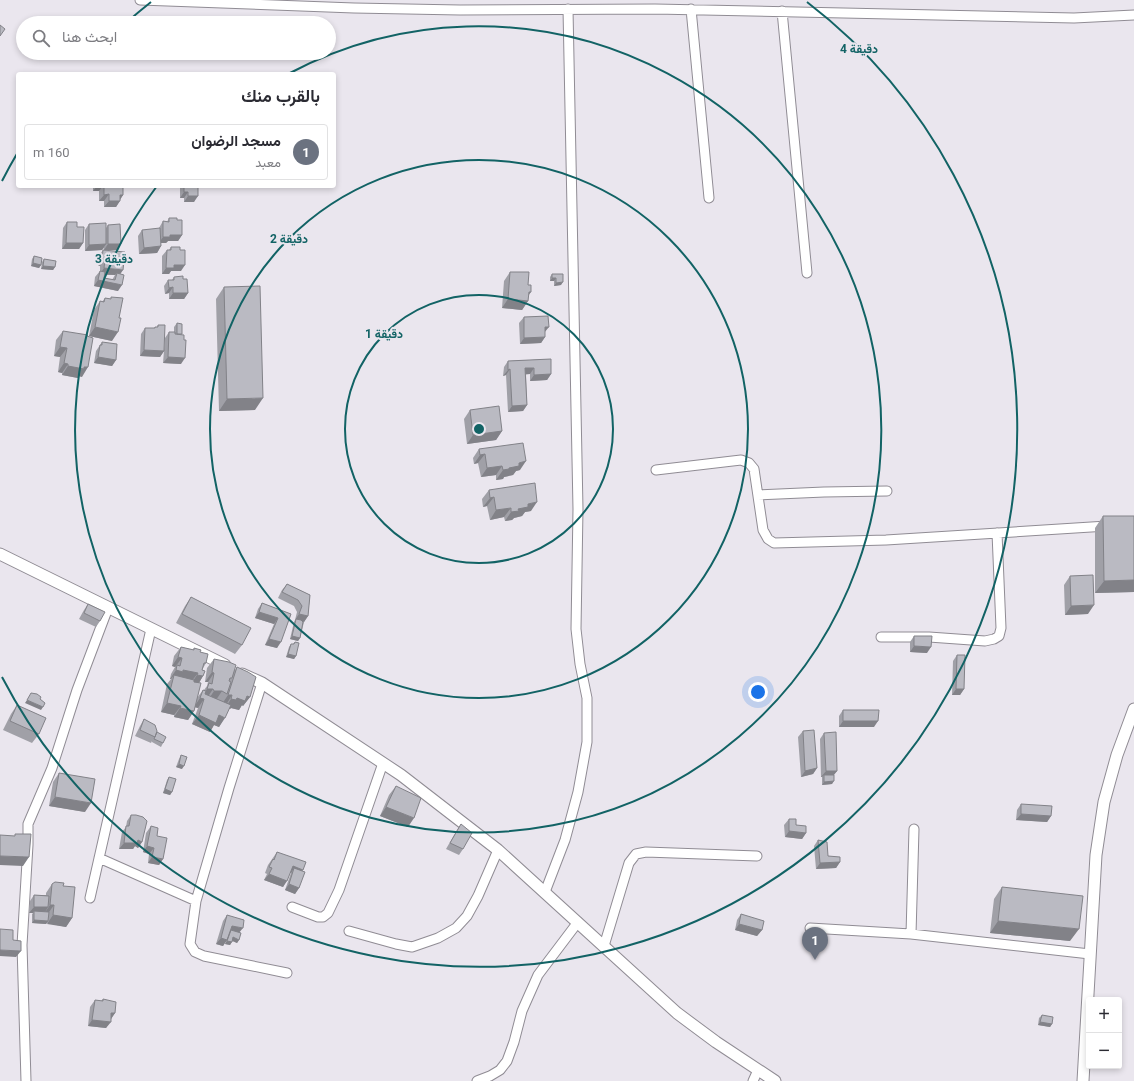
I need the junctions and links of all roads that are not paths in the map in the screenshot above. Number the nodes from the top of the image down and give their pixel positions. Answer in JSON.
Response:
{"nodes":[{"id":1,"x":140,"y":0,"type":"edge"},
{"id":2,"x":568,"y":9,"type":"junction"},
{"id":3,"x":691,"y":9,"type":"junction"},
{"id":4,"x":782,"y":11,"type":"junction"},
{"id":5,"x":1134,"y":16,"type":"edge"},
{"id":6,"x":709,"y":198,"type":"dead end"},
{"id":7,"x":806,"y":273,"type":"dead end"},
{"id":8,"x":656,"y":470,"type":"dead end"},
{"id":9,"x":887,"y":490,"type":"dead end"},
{"id":10,"x":758,"y":495,"type":"junction"},
{"id":11,"x":1118,"y":525,"type":"edge"},
{"id":12,"x":997,"y":532,"type":"junction"},
{"id":13,"x":0,"y":554,"type":"edge"},
{"id":14,"x":108,"y":608,"type":"junction"},
{"id":15,"x":151,"y":629,"type":"junction"},
{"id":16,"x":881,"y":637,"type":"dead end"},
{"id":17,"x":262,"y":683,"type":"junction"},
{"id":18,"x":1134,"y":709,"type":"edge"},
{"id":19,"x":383,"y":763,"type":"junction"},
{"id":20,"x":914,"y":829,"type":"dead end"},
{"id":21,"x":498,"y":850,"type":"junction"},
{"id":22,"x":757,"y":856,"type":"dead end"},
{"id":23,"x":99,"y":858,"type":"junction"},
{"id":24,"x":545,"y":892,"type":"junction"},
{"id":25,"x":90,"y":898,"type":"dead end"},
{"id":26,"x":196,"y":901,"type":"junction"},
{"id":27,"x":292,"y":907,"type":"dead end"},
{"id":28,"x":578,"y":922,"type":"junction"},
{"id":29,"x":810,"y":928,"type":"dead end"},
{"id":30,"x":349,"y":931,"type":"dead end"},
{"id":31,"x":911,"y":934,"type":"junction"},
{"id":32,"x":604,"y":946,"type":"junction"},
{"id":33,"x":1090,"y":954,"type":"junction"},
{"id":34,"x":287,"y":973,"type":"dead end"},
{"id":35,"x":758,"y":1070,"type":"junction"},
{"id":36,"x":26,"y":1081,"type":"edge"},
{"id":37,"x":477,"y":1081,"type":"edge"},
{"id":38,"x":753,"y":1081,"type":"edge"},
{"id":39,"x":775,"y":1081,"type":"edge"},
{"id":40,"x":1083,"y":1081,"type":"edge"}],
"edges":[{"from":1,"to":2,"type":"street"},
{"from":2,"to":3,"type":"street"},
{"from":2,"to":24,"type":"street"},
{"from":3,"to":4,"type":"street"},
{"from":3,"to":6,"type":"street"},
{"from":4,"to":5,"type":"street"},
{"from":4,"to":7,"type":"street"},
{"from":8,"to":10,"type":"street"},
{"from":9,"to":10,"type":"street"},
{"from":10,"to":12,"type":"street"},
{"from":11,"to":12,"type":"street"},
{"from":12,"to":16,"type":"street"},
{"from":13,"to":14,"type":"street"},
{"from":14,"to":15,"type":"street"},
{"from":14,"to":36,"type":"street"},
{"from":15,"to":17,"type":"street"},
{"from":15,"to":23,"type":"street"},
{"from":17,"to":19,"type":"street"},
{"from":17,"to":26,"type":"street"},
{"from":18,"to":33,"type":"street"},
{"from":19,"to":21,"type":"street"},
{"from":19,"to":27,"type":"street"},
{"from":20,"to":31,"type":"street"},
{"from":21,"to":24,"type":"street"},
{"from":21,"to":30,"type":"street"},
{"from":22,"to":32,"type":"street"},
{"from":23,"to":25,"type":"street"},
{"from":23,"to":26,"type":"street"},
{"from":24,"to":28,"type":"street"},
{"from":26,"to":34,"type":"street"},
{"from":28,"to":32,"type":"street"},
{"from":28,"to":37,"type":"street"},
{"from":29,"to":31,"type":"street"},
{"from":31,"to":33,"type":"street"},
{"from":32,"to":35,"type":"street"},
{"from":33,"to":40,"type":"street"},
{"from":35,"to":38,"type":"street"},
{"from":35,"to":39,"type":"street"}]}
